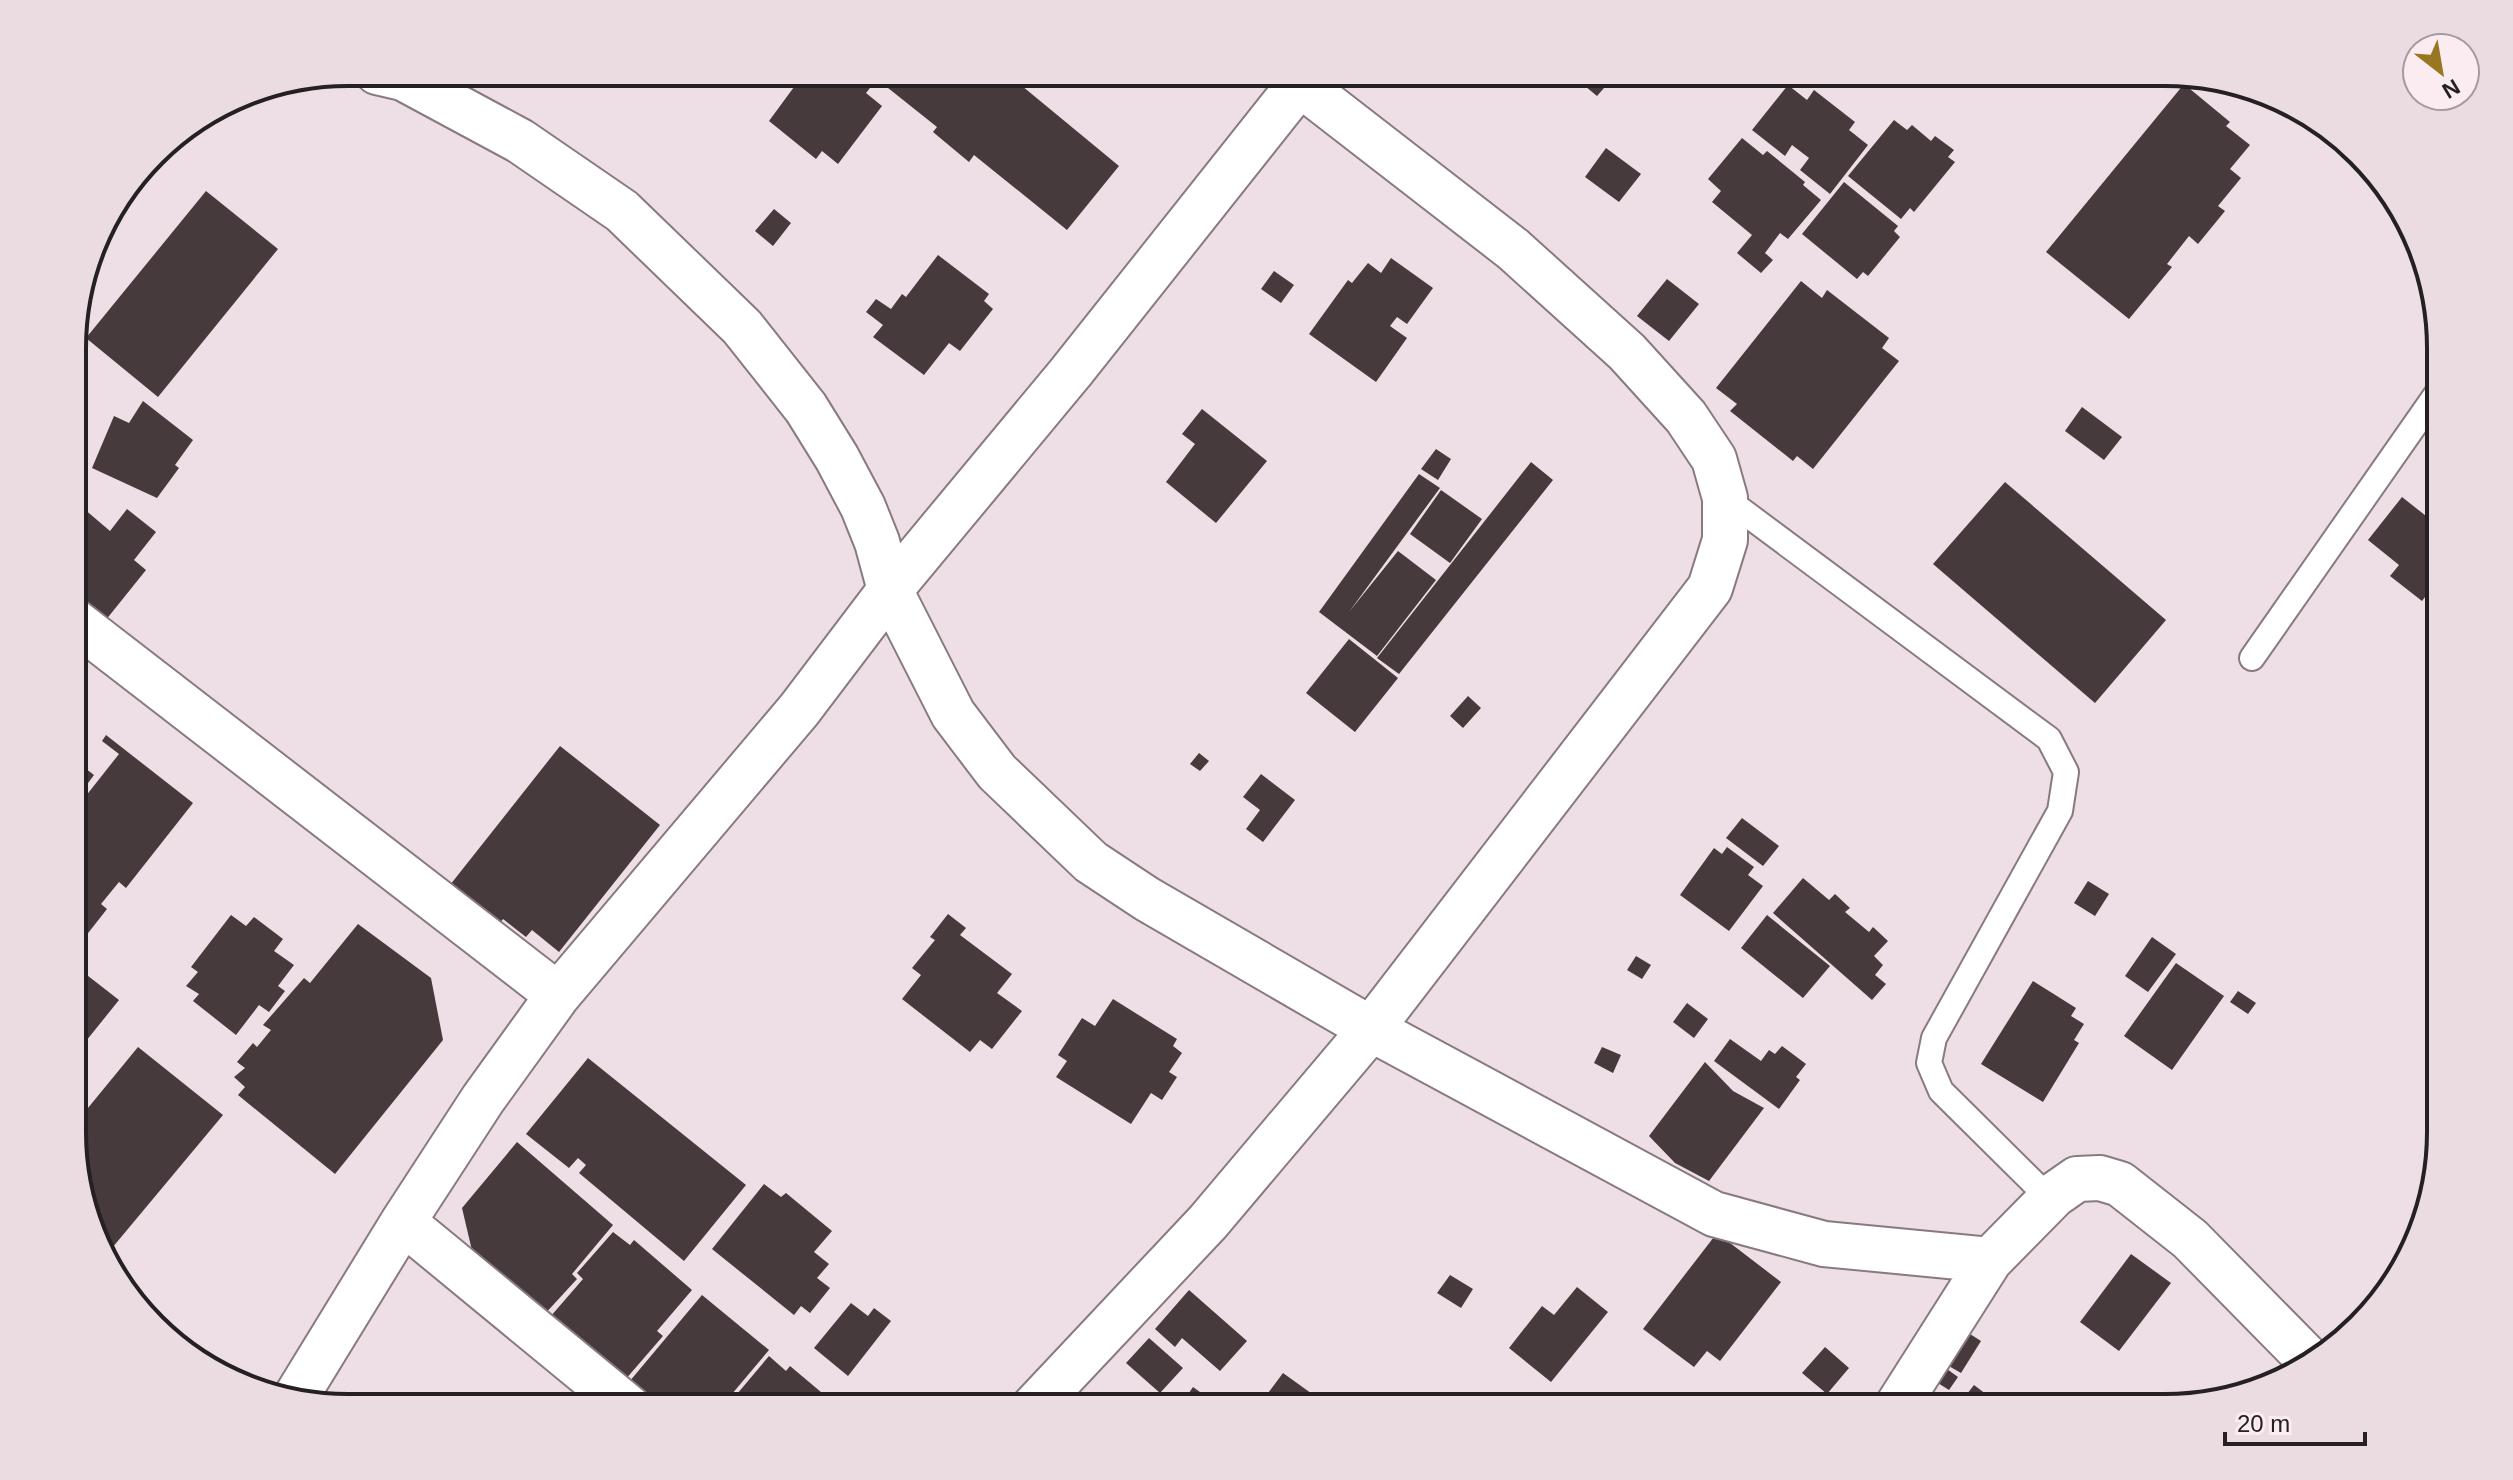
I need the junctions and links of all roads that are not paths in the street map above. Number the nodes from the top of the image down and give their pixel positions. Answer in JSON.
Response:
{"nodes":[{"id":1,"x":1297,"y":86,"type":"edge"},
{"id":2,"x":1314,"y":86,"type":"edge"},
{"id":3,"x":420,"y":87,"type":"edge"},
{"id":4,"x":2426,"y":409,"type":"edge"},
{"id":5,"x":1725,"y":498,"type":"junction"},
{"id":6,"x":890,"y":590,"type":"junction"},
{"id":7,"x":86,"y":630,"type":"edge"},
{"id":8,"x":2252,"y":658,"type":"dead end"},
{"id":9,"x":558,"y":995,"type":"junction"},
{"id":10,"x":1371,"y":1029,"type":"junction"},
{"id":11,"x":2050,"y":1199,"type":"junction"},
{"id":12,"x":403,"y":1222,"type":"junction"},
{"id":13,"x":1990,"y":1260,"type":"junction"},
{"id":14,"x":2303,"y":1354,"type":"edge"},
{"id":15,"x":300,"y":1389,"type":"edge"},
{"id":16,"x":1905,"y":1393,"type":"edge"},
{"id":17,"x":612,"y":1394,"type":"edge"},
{"id":18,"x":1048,"y":1394,"type":"edge"}],
"edges":[{"from":1,"to":6,"type":"street"},
{"from":2,"to":5,"type":"street"},
{"from":3,"to":6,"type":"street"},
{"from":4,"to":8,"type":"lane"},
{"from":5,"to":10,"type":"street"},
{"from":5,"to":11,"type":"lane"},
{"from":6,"to":9,"type":"street"},
{"from":6,"to":10,"type":"street"},
{"from":7,"to":9,"type":"street"},
{"from":9,"to":12,"type":"street"},
{"from":10,"to":13,"type":"street"},
{"from":10,"to":18,"type":"street"},
{"from":11,"to":13,"type":"street"},
{"from":11,"to":14,"type":"street"},
{"from":12,"to":15,"type":"street"},
{"from":12,"to":17,"type":"street"},
{"from":13,"to":16,"type":"street"}]}
